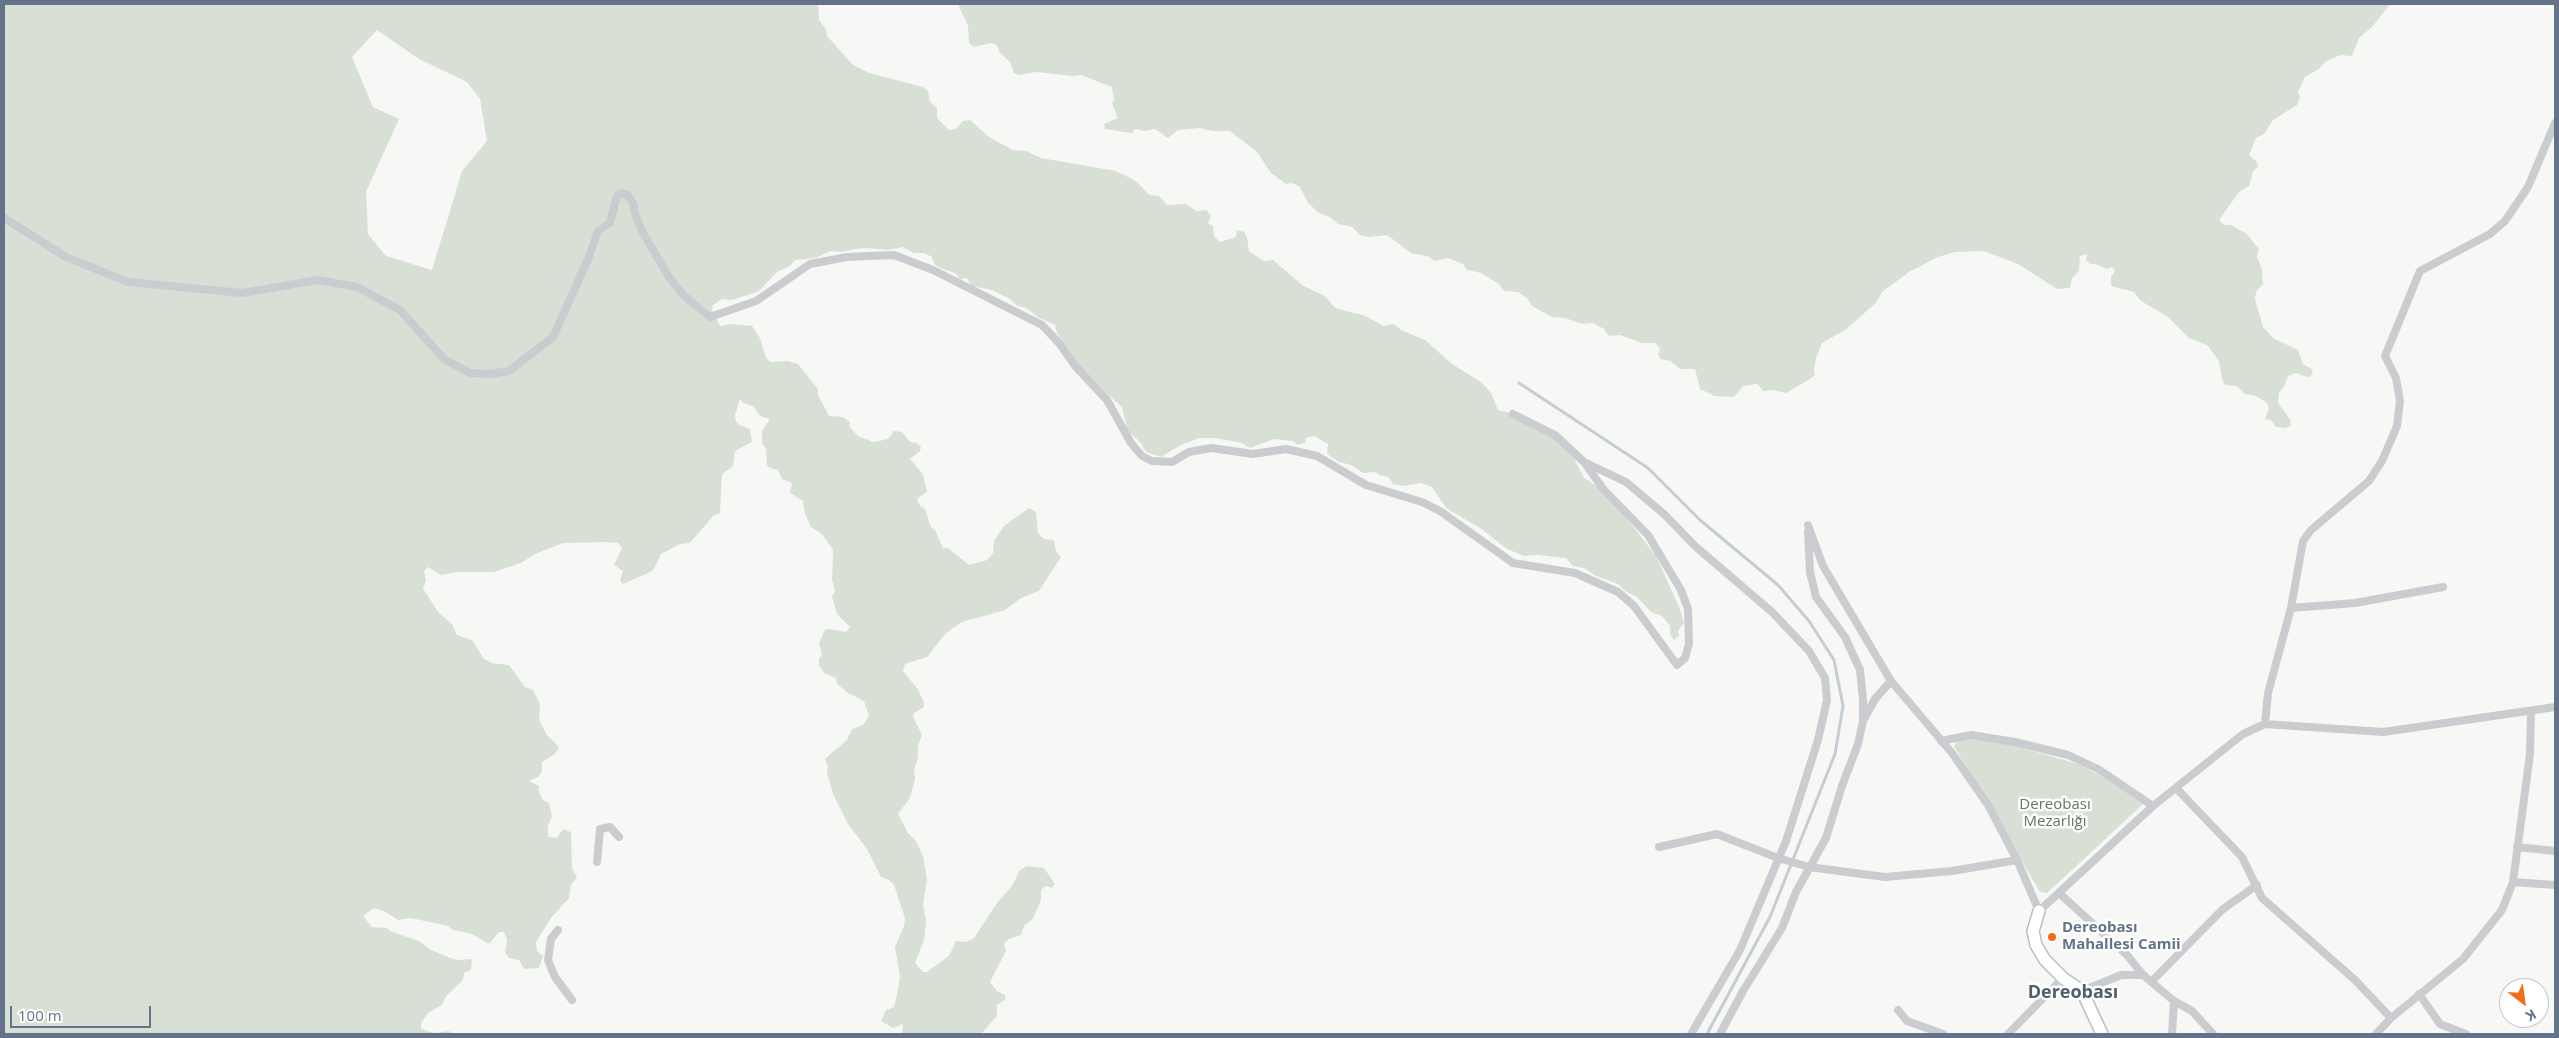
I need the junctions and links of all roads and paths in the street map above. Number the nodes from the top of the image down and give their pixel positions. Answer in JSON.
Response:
{"nodes":[{"id":1,"x":2555,"y":123,"type":"edge"},
{"id":2,"x":4,"y":218,"type":"edge"},
{"id":3,"x":1513,"y":414,"type":"dead end"},
{"id":4,"x":1584,"y":462,"type":"junction"},
{"id":5,"x":2443,"y":587,"type":"dead end"},
{"id":6,"x":2291,"y":608,"type":"junction"},
{"id":7,"x":1891,"y":681,"type":"junction"},
{"id":8,"x":2555,"y":707,"type":"edge"},
{"id":9,"x":2531,"y":712,"type":"junction"},
{"id":10,"x":1863,"y":721,"type":"junction"},
{"id":11,"x":2264,"y":724,"type":"junction"},
{"id":12,"x":1941,"y":741,"type":"junction"},
{"id":13,"x":2176,"y":788,"type":"junction"},
{"id":14,"x":2153,"y":806,"type":"junction"},
{"id":15,"x":619,"y":837,"type":"dead end"},
{"id":16,"x":1659,"y":847,"type":"dead end"},
{"id":17,"x":2517,"y":847,"type":"junction"},
{"id":18,"x":2555,"y":850,"type":"edge"},
{"id":19,"x":1778,"y":858,"type":"junction"},
{"id":20,"x":2017,"y":860,"type":"junction"},
{"id":21,"x":596,"y":862,"type":"dead end"},
{"id":22,"x":1809,"y":867,"type":"junction"},
{"id":23,"x":2512,"y":882,"type":"junction"},
{"id":24,"x":2257,"y":885,"type":"junction"},
{"id":25,"x":2555,"y":885,"type":"edge"},
{"id":26,"x":2060,"y":893,"type":"junction"},
{"id":27,"x":2039,"y":911,"type":"junction"},
{"id":28,"x":558,"y":930,"type":"dead end"},
{"id":29,"x":2142,"y":975,"type":"junction"},
{"id":30,"x":2063,"y":978,"type":"junction"},
{"id":31,"x":2152,"y":981,"type":"junction"},
{"id":32,"x":2082,"y":991,"type":"junction"},
{"id":33,"x":2419,"y":994,"type":"junction"},
{"id":34,"x":572,"y":1000,"type":"dead end"},
{"id":35,"x":2174,"y":1001,"type":"junction"},
{"id":36,"x":1898,"y":1010,"type":"dead end"},
{"id":37,"x":2391,"y":1018,"type":"junction"},
{"id":38,"x":1691,"y":1034,"type":"edge"},
{"id":39,"x":1720,"y":1034,"type":"edge"},
{"id":40,"x":1943,"y":1034,"type":"edge"},
{"id":41,"x":2008,"y":1034,"type":"edge"},
{"id":42,"x":2102,"y":1034,"type":"edge"},
{"id":43,"x":2172,"y":1034,"type":"edge"},
{"id":44,"x":2213,"y":1034,"type":"edge"},
{"id":45,"x":2376,"y":1034,"type":"edge"},
{"id":46,"x":2466,"y":1034,"type":"edge"}],
"edges":[{"from":1,"to":6,"type":"street"},
{"from":2,"to":4,"type":"street"},
{"from":3,"to":4,"type":"street"},
{"from":4,"to":19,"type":"street"},
{"from":5,"to":6,"type":"street"},
{"from":6,"to":11,"type":"street"},
{"from":7,"to":10,"type":"street"},
{"from":7,"to":10,"type":"street"},
{"from":7,"to":12,"type":"street"},
{"from":8,"to":9,"type":"street"},
{"from":9,"to":11,"type":"street"},
{"from":9,"to":17,"type":"street"},
{"from":10,"to":22,"type":"street"},
{"from":11,"to":13,"type":"street"},
{"from":12,"to":14,"type":"street"},
{"from":12,"to":20,"type":"street"},
{"from":13,"to":14,"type":"street"},
{"from":13,"to":24,"type":"street"},
{"from":14,"to":26,"type":"street"},
{"from":15,"to":21,"type":"street"},
{"from":16,"to":19,"type":"street"},
{"from":17,"to":18,"type":"street"},
{"from":17,"to":23,"type":"street"},
{"from":19,"to":22,"type":"street"},
{"from":19,"to":38,"type":"street"},
{"from":20,"to":22,"type":"street"},
{"from":20,"to":27,"type":"street"},
{"from":22,"to":39,"type":"street"},
{"from":23,"to":25,"type":"street"},
{"from":23,"to":33,"type":"street"},
{"from":24,"to":31,"type":"street"},
{"from":24,"to":37,"type":"street"},
{"from":26,"to":27,"type":"street"},
{"from":26,"to":29,"type":"street"},
{"from":27,"to":30,"type":"street"},
{"from":28,"to":34,"type":"street"},
{"from":29,"to":31,"type":"street"},
{"from":29,"to":32,"type":"street"},
{"from":30,"to":32,"type":"street"},
{"from":30,"to":41,"type":"street"},
{"from":31,"to":35,"type":"street"},
{"from":32,"to":42,"type":"street"},
{"from":33,"to":37,"type":"street"},
{"from":33,"to":46,"type":"street"},
{"from":35,"to":43,"type":"street"},
{"from":35,"to":44,"type":"street"},
{"from":36,"to":40,"type":"street"},
{"from":37,"to":45,"type":"street"}]}
